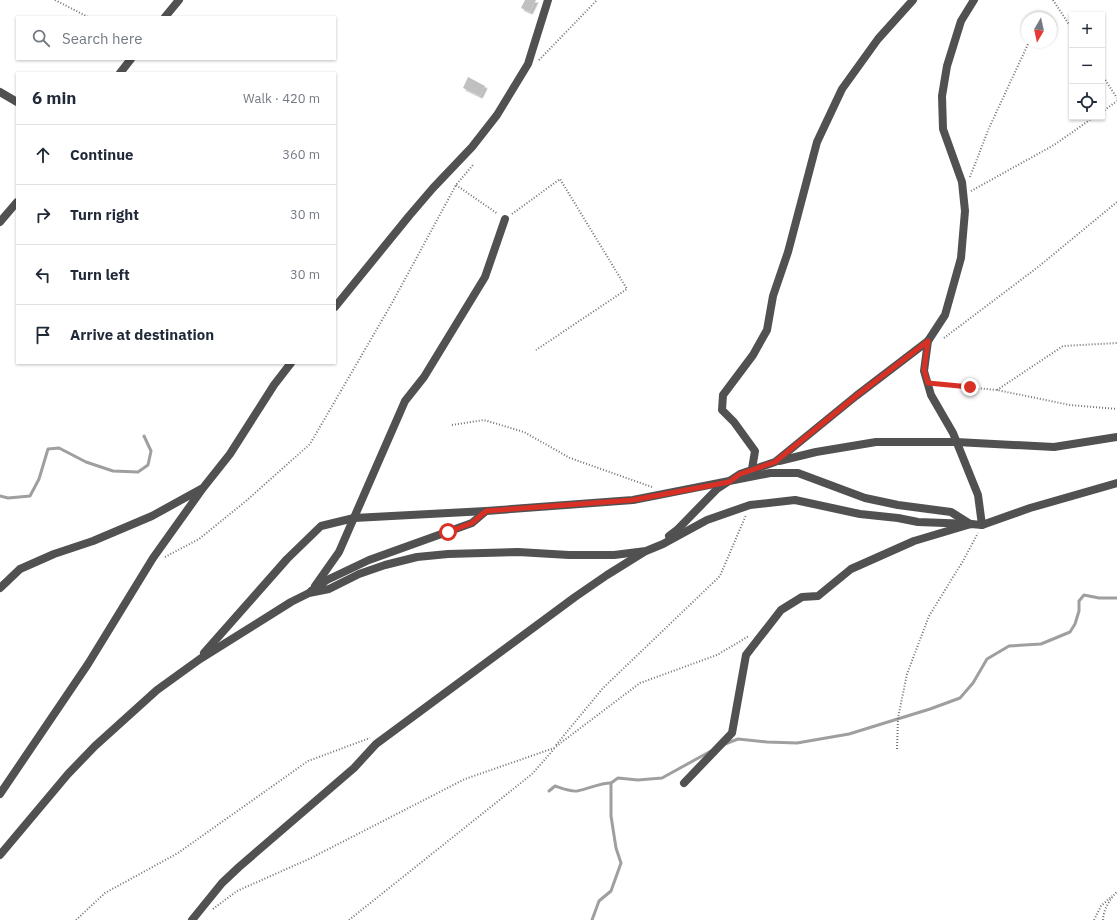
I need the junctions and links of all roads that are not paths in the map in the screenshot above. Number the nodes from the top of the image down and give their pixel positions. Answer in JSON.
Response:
{"nodes":[{"id":1,"x":179,"y":0,"type":"edge"},
{"id":2,"x":548,"y":0,"type":"edge"},
{"id":3,"x":913,"y":0,"type":"edge"},
{"id":4,"x":974,"y":0,"type":"edge"},
{"id":5,"x":166,"y":16,"type":"edge"},
{"id":6,"x":130,"y":60,"type":"edge"},
{"id":7,"x":121,"y":72,"type":"edge"},
{"id":8,"x":0,"y":92,"type":"edge"},
{"id":9,"x":15,"y":99,"type":"edge"},
{"id":10,"x":16,"y":203,"type":"edge"},
{"id":11,"x":505,"y":219,"type":"road end"},
{"id":12,"x":0,"y":222,"type":"edge"},
{"id":13,"x":336,"y":306,"type":"edge"},
{"id":14,"x":928,"y":341,"type":"junction"},
{"id":15,"x":290,"y":364,"type":"edge"},
{"id":16,"x":1117,"y":437,"type":"edge"},
{"id":17,"x":956,"y":442,"type":"junction"},
{"id":18,"x":775,"y":462,"type":"junction"},
{"id":19,"x":752,"y":469,"type":"junction"},
{"id":20,"x":729,"y":482,"type":"junction"},
{"id":21,"x":1117,"y":483,"type":"edge"},
{"id":22,"x":204,"y":488,"type":"junction"},
{"id":23,"x":486,"y":511,"type":"junction"},
{"id":24,"x":354,"y":518,"type":"junction"},
{"id":25,"x":971,"y":524,"type":"junction"},
{"id":26,"x":982,"y":525,"type":"junction"},
{"id":27,"x":646,"y":551,"type":"junction"},
{"id":28,"x":0,"y":588,"type":"edge"},
{"id":29,"x":309,"y":593,"type":"junction"},
{"id":30,"x":200,"y":659,"type":"junction"},
{"id":31,"x":684,"y":783,"type":"dead end"},
{"id":32,"x":0,"y":794,"type":"edge"},
{"id":33,"x":0,"y":855,"type":"edge"},
{"id":34,"x":192,"y":920,"type":"edge"}],
"edges":[{"from":1,"to":5,"type":"street"},
{"from":2,"to":13,"type":"street"},
{"from":3,"to":19,"type":"street"},
{"from":4,"to":14,"type":"street"},
{"from":6,"to":7,"type":"street"},
{"from":8,"to":9,"type":"street"},
{"from":10,"to":12,"type":"street"},
{"from":11,"to":24,"type":"street"},
{"from":14,"to":17,"type":"street"},
{"from":14,"to":18,"type":"street"},
{"from":15,"to":22,"type":"street"},
{"from":16,"to":17,"type":"street"},
{"from":17,"to":18,"type":"street"},
{"from":17,"to":26,"type":"street"},
{"from":18,"to":19,"type":"street"},
{"from":19,"to":20,"type":"street"},
{"from":20,"to":23,"type":"street"},
{"from":20,"to":25,"type":"street"},
{"from":20,"to":27,"type":"street"},
{"from":21,"to":26,"type":"street"},
{"from":22,"to":28,"type":"street"},
{"from":22,"to":32,"type":"street"},
{"from":23,"to":24,"type":"street"},
{"from":23,"to":29,"type":"street"},
{"from":24,"to":29,"type":"street"},
{"from":24,"to":30,"type":"street"},
{"from":25,"to":26,"type":"street"},
{"from":25,"to":27,"type":"street"},
{"from":25,"to":31,"type":"street"},
{"from":27,"to":29,"type":"street"},
{"from":27,"to":34,"type":"street"},
{"from":29,"to":30,"type":"street"},
{"from":30,"to":33,"type":"street"}]}
